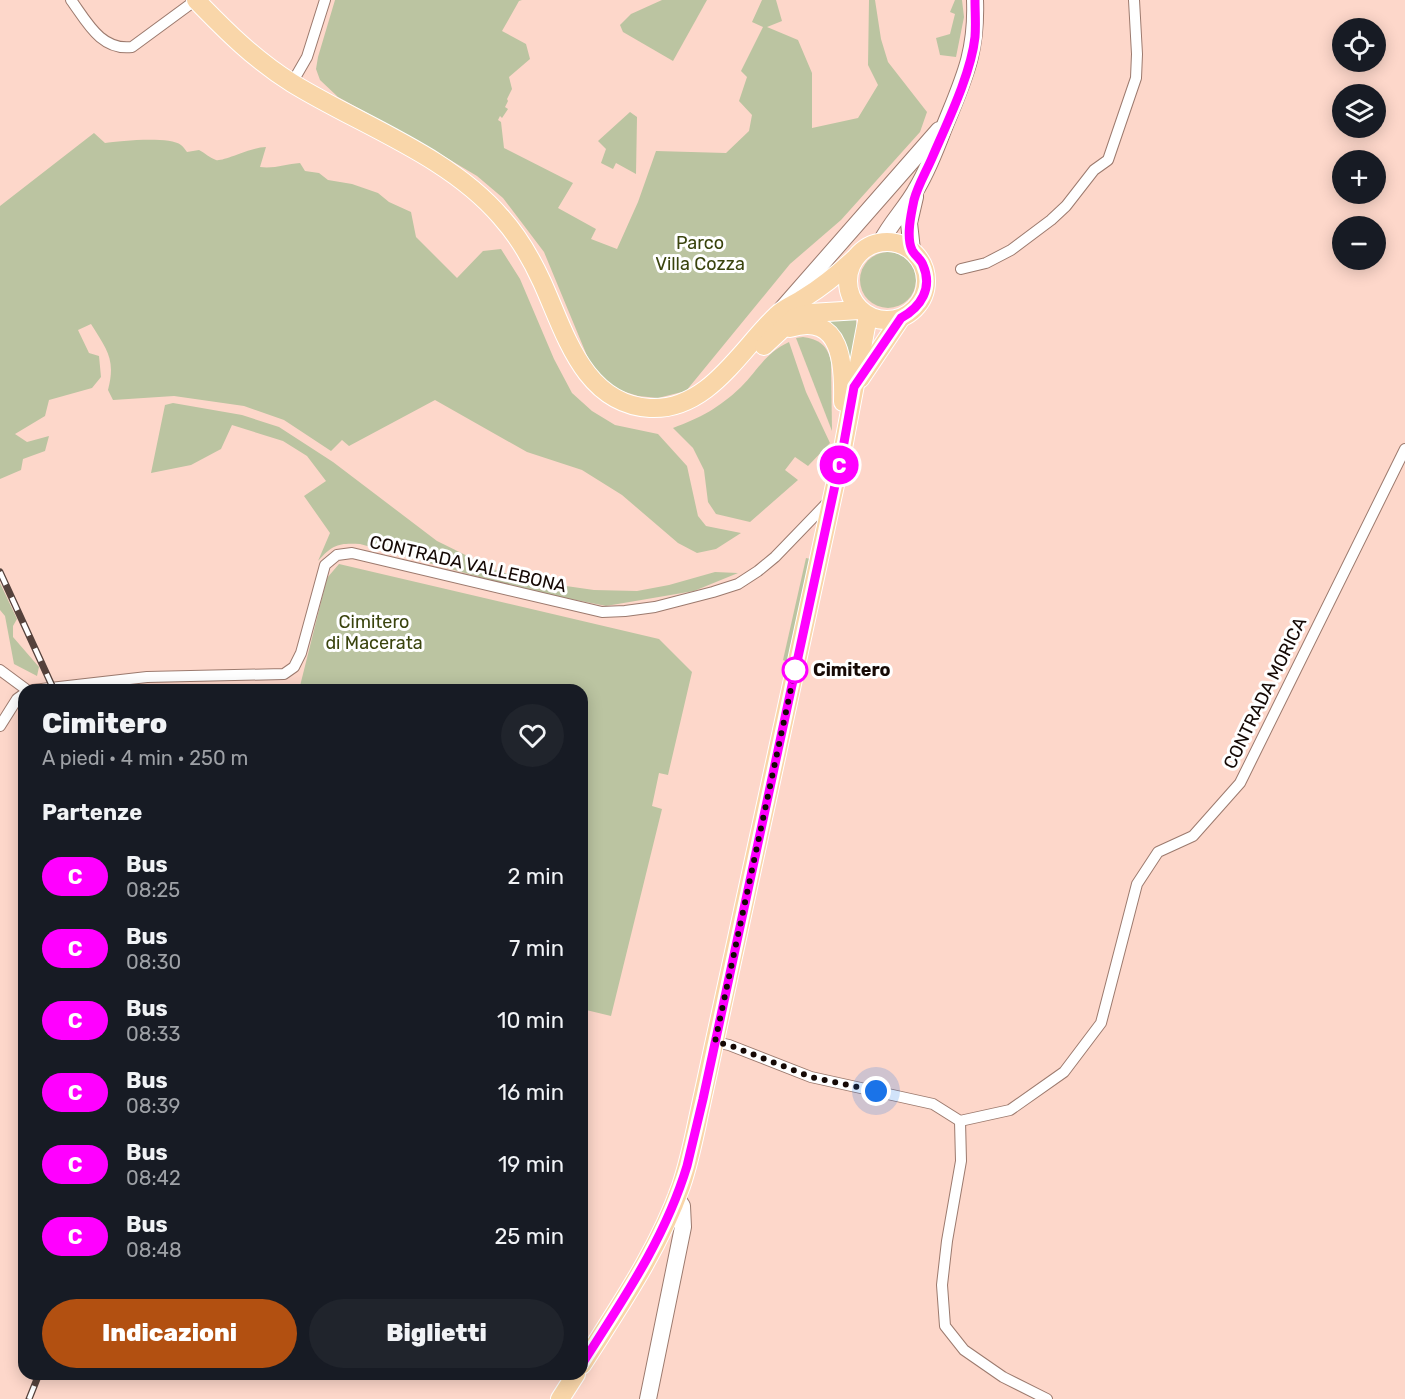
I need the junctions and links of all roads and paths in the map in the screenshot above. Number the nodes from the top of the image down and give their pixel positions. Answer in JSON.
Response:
{"nodes":[{"id":1,"x":71,"y":0,"type":"edge"},
{"id":2,"x":196,"y":0,"type":"edge"},
{"id":3,"x":325,"y":0,"type":"edge"},
{"id":4,"x":975,"y":0,"type":"edge"},
{"id":5,"x":1134,"y":0,"type":"edge"},
{"id":6,"x":293,"y":89,"type":"junction"},
{"id":7,"x":946,"y":123,"type":"junction"},
{"id":8,"x":917,"y":190,"type":"junction"},
{"id":9,"x":881,"y":242,"type":"junction"},
{"id":10,"x":912,"y":250,"type":"junction"},
{"id":11,"x":854,"y":260,"type":"junction"},
{"id":12,"x":961,"y":269,"type":"dead end"},
{"id":13,"x":778,"y":313,"type":"junction"},
{"id":14,"x":864,"y":313,"type":"junction"},
{"id":15,"x":901,"y":318,"type":"junction"},
{"id":16,"x":776,"y":333,"type":"junction"},
{"id":17,"x":854,"y":387,"type":"junction"},
{"id":18,"x":689,"y":406,"type":"junction"},
{"id":19,"x":843,"y":448,"type":"junction"},
{"id":20,"x":1405,"y":449,"type":"edge"},
{"id":21,"x":832,"y":498,"type":"junction"},
{"id":22,"x":0,"y":670,"type":"edge"},
{"id":23,"x":19,"y":684,"type":"edge"},
{"id":24,"x":86,"y":684,"type":"edge"},
{"id":25,"x":18,"y":698,"type":"edge"},
{"id":26,"x":0,"y":726,"type":"edge"},
{"id":27,"x":715,"y":1042,"type":"junction"},
{"id":28,"x":960,"y":1121,"type":"junction"},
{"id":29,"x":676,"y":1197,"type":"junction"},
{"id":30,"x":588,"y":1356,"type":"edge"},
{"id":31,"x":572,"y":1380,"type":"edge"},
{"id":32,"x":560,"y":1399,"type":"edge"},
{"id":33,"x":648,"y":1399,"type":"edge"},
{"id":34,"x":1047,"y":1399,"type":"edge"}],
"edges":[{"from":1,"to":2,"type":"street"},
{"from":2,"to":6,"type":"main road"},
{"from":2,"to":6,"type":"main road"},
{"from":3,"to":6,"type":"street"},
{"from":4,"to":7,"type":"main road"},
{"from":5,"to":12,"type":"street"},
{"from":6,"to":18,"type":"main road"},
{"from":7,"to":8,"type":"main road"},
{"from":7,"to":13,"type":"main road"},
{"from":8,"to":9,"type":"main road"},
{"from":8,"to":10,"type":"main road"},
{"from":9,"to":10,"type":"main road"},
{"from":9,"to":11,"type":"main road"},
{"from":10,"to":15,"type":"main road"},
{"from":11,"to":13,"type":"main road"},
{"from":11,"to":14,"type":"main road"},
{"from":13,"to":18,"type":"main road"},
{"from":14,"to":15,"type":"main road"},
{"from":14,"to":16,"type":"main road"},
{"from":14,"to":17,"type":"main road"},
{"from":15,"to":17,"type":"main road"},
{"from":16,"to":18,"type":"main road"},
{"from":16,"to":19,"type":"main road"},
{"from":17,"to":19,"type":"main road"},
{"from":19,"to":21,"type":"main road"},
{"from":20,"to":28,"type":"street","name":"CONTRADA MORICA"},
{"from":21,"to":24,"type":"street","name":"CONTRADA VALLEBONA"},
{"from":21,"to":27,"type":"main road"},
{"from":22,"to":23,"type":"street"},
{"from":25,"to":26,"type":"street"},
{"from":27,"to":28,"type":"street"},
{"from":27,"to":29,"type":"main road"},
{"from":28,"to":34,"type":"street"},
{"from":29,"to":30,"type":"main road"},
{"from":29,"to":33,"type":"main road"},
{"from":31,"to":32,"type":"main road"}]}
